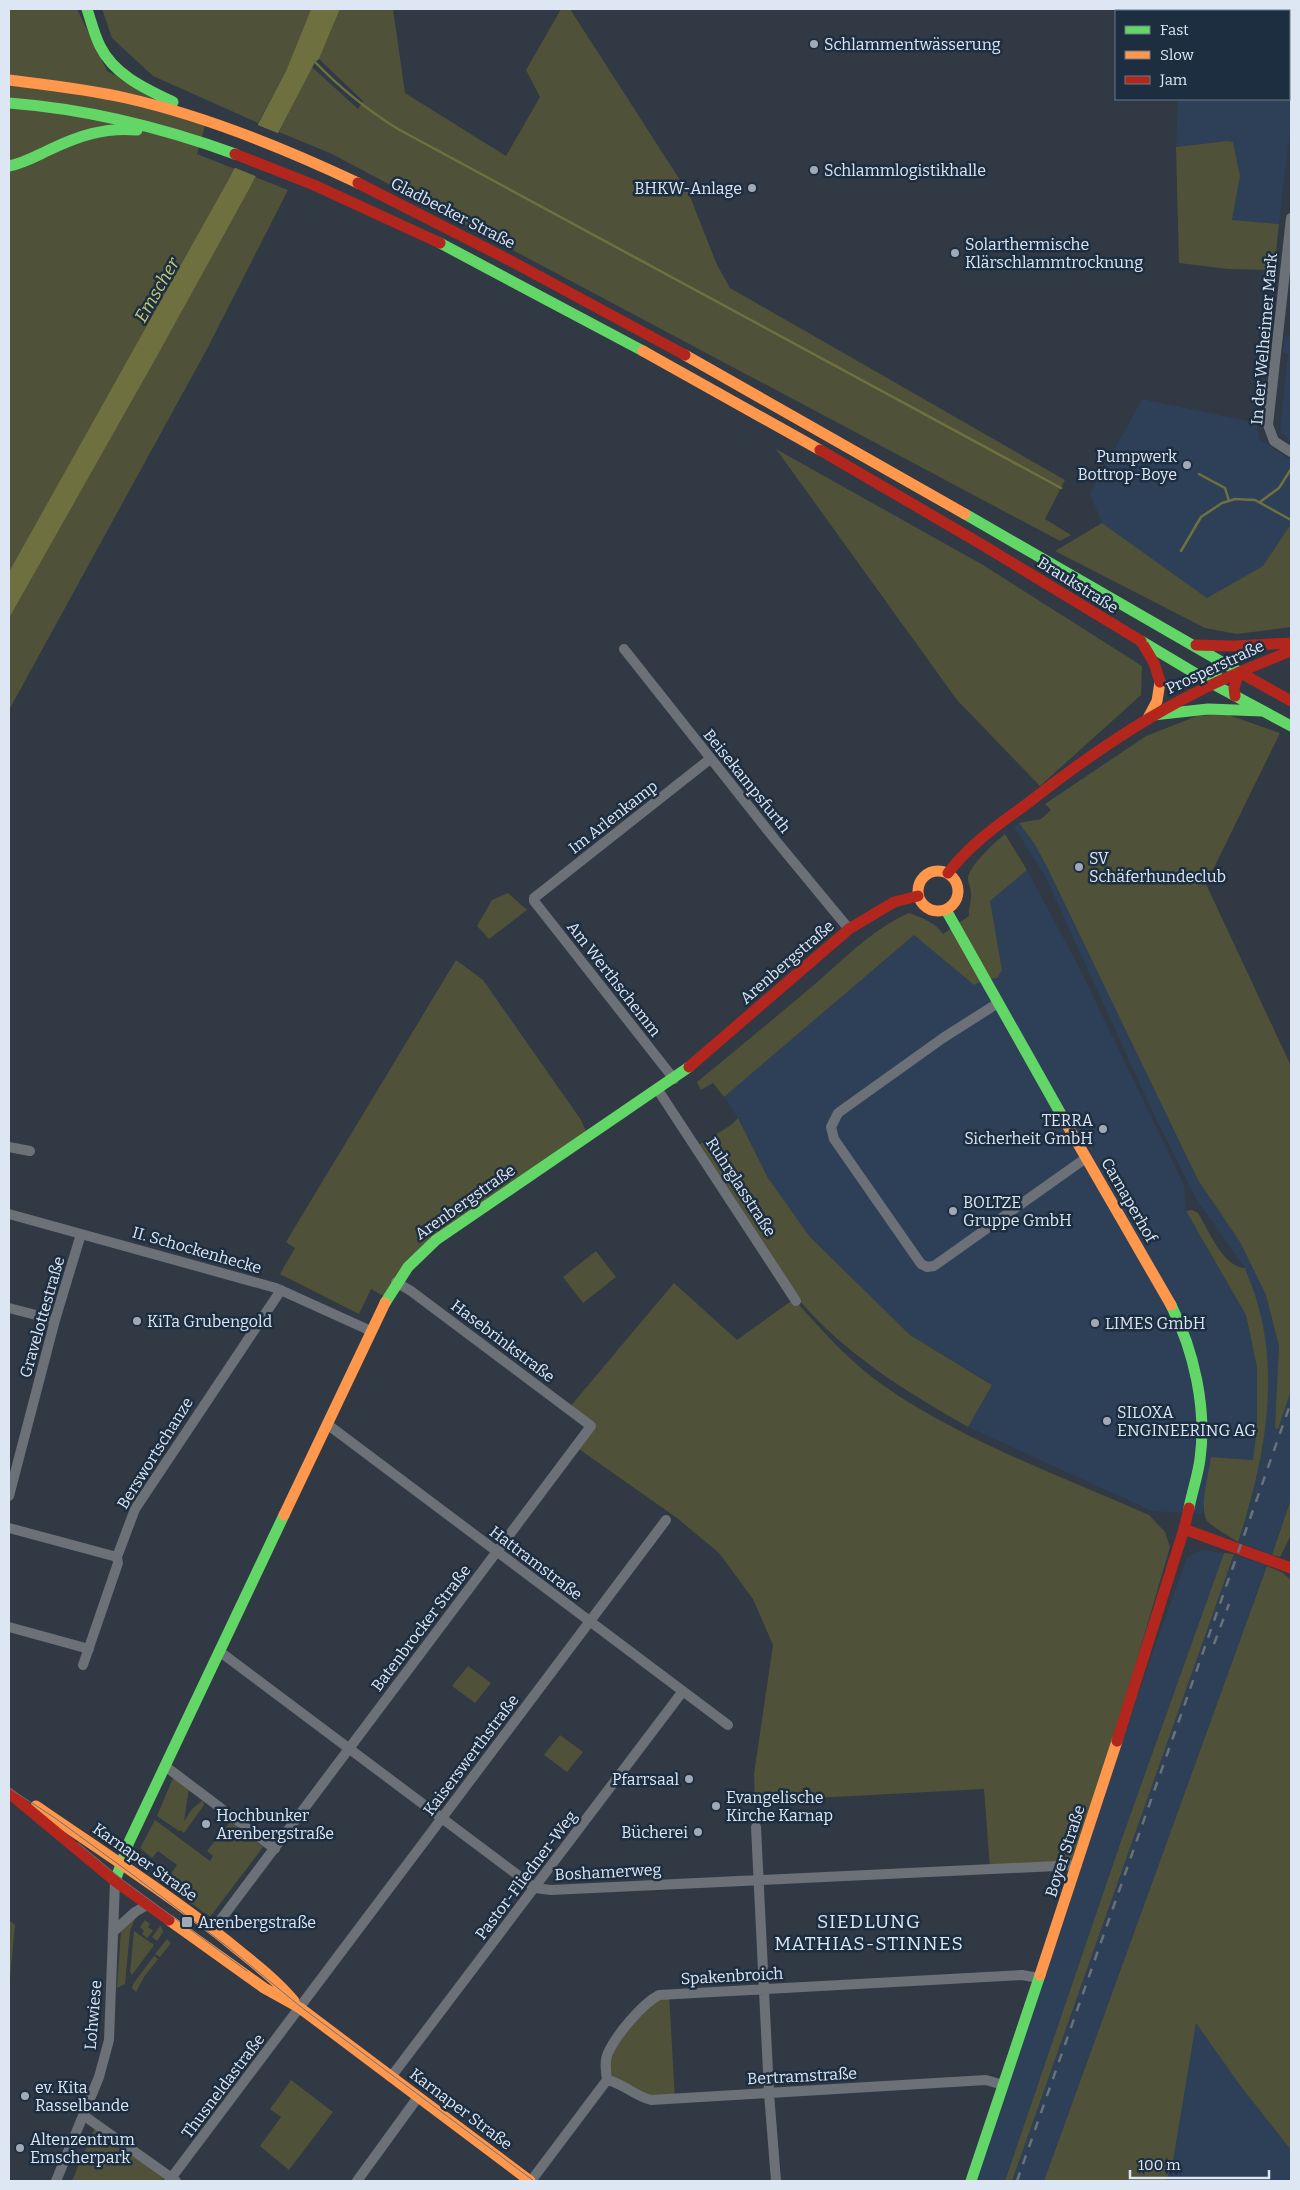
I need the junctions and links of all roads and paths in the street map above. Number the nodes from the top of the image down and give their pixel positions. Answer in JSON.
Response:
{"nodes":[{"id":1,"x":87,"y":9,"type":"edge"},
{"id":2,"x":95,"y":9,"type":"edge"},
{"id":3,"x":94,"y":27,"type":"junction"},
{"id":4,"x":9,"y":80,"type":"edge"},
{"id":5,"x":9,"y":103,"type":"edge"},
{"id":6,"x":208,"y":120,"type":"junction"},
{"id":7,"x":223,"y":149,"type":"junction"},
{"id":8,"x":9,"y":166,"type":"edge"},
{"id":9,"x":1291,"y":218,"type":"edge"},
{"id":10,"x":853,"y":451,"type":"joint"},
{"id":11,"x":1291,"y":452,"type":"edge"},
{"id":12,"x":849,"y":467,"type":"joint"},
{"id":13,"x":1141,"y":643,"type":"junction"},
{"id":14,"x":1291,"y":643,"type":"edge"},
{"id":15,"x":1192,"y":645,"type":"junction"},
{"id":16,"x":624,"y":649,"type":"dead end"},
{"id":17,"x":1291,"y":651,"type":"edge"},
{"id":18,"x":1216,"y":659,"type":"junction"},
{"id":19,"x":1239,"y":672,"type":"junction"},
{"id":20,"x":1213,"y":684,"type":"junction"},
{"id":21,"x":1235,"y":696,"type":"junction"},
{"id":22,"x":1291,"y":702,"type":"edge"},
{"id":23,"x":1262,"y":711,"type":"junction"},
{"id":24,"x":1150,"y":717,"type":"junction"},
{"id":25,"x":1291,"y":726,"type":"edge"},
{"id":26,"x":710,"y":759,"type":"junction"},
{"id":27,"x":948,"y":873,"type":"junction"},
{"id":28,"x":918,"y":896,"type":"junction"},
{"id":29,"x":534,"y":898,"type":"joint"},
{"id":30,"x":946,"y":910,"type":"junction"},
{"id":31,"x":849,"y":929,"type":"junction"},
{"id":32,"x":998,"y":1003,"type":"junction"},
{"id":33,"x":674,"y":1079,"type":"junction"},
{"id":34,"x":658,"y":1090,"type":"junction"},
{"id":35,"x":9,"y":1147,"type":"edge"},
{"id":36,"x":30,"y":1151,"type":"dead end"},
{"id":37,"x":1086,"y":1158,"type":"junction"},
{"id":38,"x":9,"y":1214,"type":"edge"},
{"id":39,"x":81,"y":1234,"type":"junction"},
{"id":40,"x":396,"y":1282,"type":"junction"},
{"id":41,"x":280,"y":1290,"type":"junction"},
{"id":42,"x":796,"y":1301,"type":"dead end"},
{"id":43,"x":9,"y":1308,"type":"edge"},
{"id":44,"x":55,"y":1320,"type":"junction"},
{"id":45,"x":371,"y":1331,"type":"junction"},
{"id":46,"x":327,"y":1424,"type":"junction"},
{"id":47,"x":591,"y":1426,"type":"joint"},
{"id":48,"x":9,"y":1496,"type":"edge"},
{"id":49,"x":666,"y":1520,"type":"dead end"},
{"id":50,"x":9,"y":1528,"type":"edge"},
{"id":51,"x":1184,"y":1529,"type":"junction"},
{"id":52,"x":497,"y":1552,"type":"junction"},
{"id":53,"x":117,"y":1557,"type":"junction"},
{"id":54,"x":1291,"y":1568,"type":"edge"},
{"id":55,"x":591,"y":1622,"type":"junction"},
{"id":56,"x":9,"y":1627,"type":"edge"},
{"id":57,"x":88,"y":1649,"type":"junction"},
{"id":58,"x":219,"y":1651,"type":"junction"},
{"id":59,"x":83,"y":1664,"type":"dead end"},
{"id":60,"x":684,"y":1691,"type":"junction"},
{"id":61,"x":728,"y":1725,"type":"dead end"},
{"id":62,"x":349,"y":1749,"type":"junction"},
{"id":63,"x":165,"y":1766,"type":"junction"},
{"id":64,"x":9,"y":1791,"type":"edge"},
{"id":65,"x":442,"y":1818,"type":"junction"},
{"id":66,"x":756,"y":1827,"type":"dead end"},
{"id":67,"x":275,"y":1848,"type":"junction"},
{"id":68,"x":120,"y":1863,"type":"junction"},
{"id":69,"x":1078,"y":1865,"type":"junction"},
{"id":70,"x":758,"y":1880,"type":"junction"},
{"id":71,"x":115,"y":1881,"type":"junction"},
{"id":72,"x":535,"y":1888,"type":"junction"},
{"id":73,"x":147,"y":1904,"type":"junction"},
{"id":74,"x":213,"y":1930,"type":"junction"},
{"id":75,"x":113,"y":1932,"type":"junction"},
{"id":76,"x":1039,"y":1978,"type":"junction"},
{"id":77,"x":765,"y":1990,"type":"junction"},
{"id":78,"x":300,"y":2008,"type":"junction"},
{"id":79,"x":391,"y":2077,"type":"junction"},
{"id":80,"x":607,"y":2080,"type":"junction"},
{"id":81,"x":1003,"y":2085,"type":"junction"},
{"id":82,"x":769,"y":2093,"type":"junction"},
{"id":83,"x":418,"y":2097,"type":"junction"},
{"id":84,"x":83,"y":2115,"type":"junction"},
{"id":85,"x":173,"y":2180,"type":"edge"},
{"id":86,"x":56,"y":2181,"type":"edge"},
{"id":87,"x":357,"y":2181,"type":"edge"},
{"id":88,"x":530,"y":2181,"type":"edge"},
{"id":89,"x":776,"y":2181,"type":"edge"},
{"id":90,"x":971,"y":2181,"type":"edge"}],
"edges":[{"from":1,"to":3,"type":"main road"},
{"from":2,"to":3,"type":"main road"},
{"from":3,"to":6,"type":"main road"},
{"from":4,"to":6,"type":"main road","name":"Gladbecker Straße"},
{"from":5,"to":7,"type":"main road","name":"Gladbecker Straße"},
{"from":6,"to":10,"type":"main road","name":"Gladbecker Straße"},
{"from":7,"to":8,"type":"main road"},
{"from":7,"to":12,"type":"main road","name":"Gladbecker Straße"},
{"from":9,"to":11,"type":"street","name":"In der Welheimer Mark"},
{"from":10,"to":15,"type":"main road","name":"Braukstraße"},
{"from":12,"to":13,"type":"main road","name":"Braukstraße"},
{"from":13,"to":20,"type":"main road","name":"Braukstraße"},
{"from":13,"to":24,"type":"main road"},
{"from":14,"to":15,"type":"main road"},
{"from":15,"to":18,"type":"main road","name":"Braukstraße"},
{"from":16,"to":26,"type":"street","name":"Beisekampsfurth"},
{"from":17,"to":19,"type":"main road","name":"Prosperstraße"},
{"from":18,"to":19,"type":"main road","name":"Braukstraße"},
{"from":18,"to":20,"type":"main road"},
{"from":19,"to":20,"type":"main road","name":"Prosperstraße"},
{"from":19,"to":21,"type":"main road"},
{"from":19,"to":22,"type":"main road","name":"Braukstraße"},
{"from":20,"to":21,"type":"main road","name":"Braukstraße"},
{"from":20,"to":24,"type":"main road","name":"Prosperstraße"},
{"from":21,"to":23,"type":"main road","name":"Braukstraße"},
{"from":23,"to":24,"type":"main road"},
{"from":23,"to":25,"type":"main road","name":"Braukstraße"},
{"from":24,"to":27,"type":"main road"},
{"from":26,"to":29,"type":"street","name":"Im Arlenkamp"},
{"from":26,"to":31,"type":"street","name":"Beisekampsfurth"},
{"from":27,"to":28,"type":"main road"},
{"from":27,"to":30,"type":"main road"},
{"from":28,"to":30,"type":"main road"},
{"from":28,"to":31,"type":"main road","name":"Arenbergstraße"},
{"from":29,"to":33,"type":"street","name":"Am Werthschemm"},
{"from":30,"to":32,"type":"main road","name":"Carnaperhof"},
{"from":31,"to":33,"type":"main road","name":"Arenbergstraße"},
{"from":32,"to":37,"type":"main road","name":"Carnaperhof"},
{"from":32,"to":37,"type":"street"},
{"from":33,"to":34,"type":"main road","name":"Arenbergstraße"},
{"from":34,"to":40,"type":"main road","name":"Arenbergstraße"},
{"from":34,"to":42,"type":"street","name":"Ruhrglasstraße"},
{"from":35,"to":36,"type":"street"},
{"from":37,"to":51,"type":"main road","name":"Carnaperhof"},
{"from":38,"to":39,"type":"street","name":"II. Schockenhecke"},
{"from":39,"to":41,"type":"street","name":"II. Schockenhecke"},
{"from":39,"to":44,"type":"street","name":"Gravelottestraße"},
{"from":40,"to":45,"type":"main road","name":"Arenbergstraße"},
{"from":40,"to":47,"type":"street","name":"Hasebrinkstraße"},
{"from":41,"to":45,"type":"street","name":"II. Schockenhecke"},
{"from":41,"to":53,"type":"street","name":"Berswortschanze"},
{"from":43,"to":44,"type":"street"},
{"from":44,"to":48,"type":"street","name":"Gravelottestraße"},
{"from":45,"to":46,"type":"main road","name":"Arenbergstraße"},
{"from":46,"to":52,"type":"street","name":"Hattramstraße"},
{"from":46,"to":58,"type":"main road","name":"Arenbergstraße"},
{"from":47,"to":52,"type":"street","name":"Batenbrocker Straße"},
{"from":49,"to":55,"type":"street","name":"Kaiserswerthstraße"},
{"from":50,"to":53,"type":"street"},
{"from":51,"to":54,"type":"main road"},
{"from":51,"to":69,"type":"main road","name":"Boyer Straße"},
{"from":52,"to":55,"type":"street","name":"Hattramstraße"},
{"from":52,"to":62,"type":"street","name":"Batenbrocker Straße"},
{"from":53,"to":57,"type":"street","name":"Berswortschanze"},
{"from":55,"to":60,"type":"street","name":"Hattramstraße"},
{"from":55,"to":65,"type":"street","name":"Kaiserswerthstraße"},
{"from":56,"to":57,"type":"street"},
{"from":57,"to":59,"type":"street","name":"Berswortschanze"},
{"from":58,"to":62,"type":"street","name":"Boshamerweg"},
{"from":58,"to":63,"type":"main road","name":"Arenbergstraße"},
{"from":60,"to":61,"type":"street","name":"Hattramstraße"},
{"from":60,"to":72,"type":"street","name":"Pastor-Fliedner-Weg"},
{"from":62,"to":65,"type":"street","name":"Boshamerweg"},
{"from":62,"to":67,"type":"street","name":"Batenbrocker Straße"},
{"from":63,"to":67,"type":"street"},
{"from":63,"to":68,"type":"main road","name":"Arenbergstraße"},
{"from":64,"to":68,"type":"main road","name":"Karnaper Straße"},
{"from":64,"to":71,"type":"main road","name":"Karnaper Straße"},
{"from":65,"to":72,"type":"street","name":"Boshamerweg"},
{"from":65,"to":78,"type":"street","name":"Kaiserswerthstraße"},
{"from":66,"to":70,"type":"street"},
{"from":67,"to":74,"type":"street","name":"Batenbrocker Straße"},
{"from":68,"to":71,"type":"main road","name":"Arenbergstraße"},
{"from":68,"to":74,"type":"main road","name":"Karnaper Straße"},
{"from":69,"to":70,"type":"street","name":"Boshamerweg"},
{"from":69,"to":76,"type":"main road","name":"Boyer Straße"},
{"from":70,"to":72,"type":"street","name":"Boshamerweg"},
{"from":70,"to":77,"type":"street"},
{"from":71,"to":73,"type":"main road","name":"Karnaper Straße"},
{"from":71,"to":75,"type":"street","name":"Lohwiese"},
{"from":72,"to":79,"type":"street","name":"Pastor-Fliedner-Weg"},
{"from":73,"to":75,"type":"street"},
{"from":73,"to":78,"type":"main road","name":"Karnaper Straße"},
{"from":74,"to":78,"type":"main road","name":"Karnaper Straße"},
{"from":75,"to":84,"type":"street","name":"Lohwiese"},
{"from":76,"to":77,"type":"street","name":"Spakenbroich"},
{"from":76,"to":81,"type":"main road","name":"Boyer Straße"},
{"from":77,"to":80,"type":"street","name":"Spakenbroich"},
{"from":77,"to":82,"type":"street"},
{"from":78,"to":79,"type":"main road","name":"Karnaper Straße"},
{"from":78,"to":85,"type":"street","name":"Thusneldastraße"},
{"from":79,"to":83,"type":"main road","name":"Karnaper Straße"},
{"from":80,"to":82,"type":"street","name":"Bertramstraße"},
{"from":80,"to":88,"type":"street"},
{"from":81,"to":82,"type":"street","name":"Bertramstraße"},
{"from":81,"to":90,"type":"main road","name":"Boyer Straße"},
{"from":82,"to":89,"type":"street"},
{"from":83,"to":87,"type":"street"},
{"from":83,"to":88,"type":"main road","name":"Karnaper Straße"},
{"from":84,"to":85,"type":"street"},
{"from":84,"to":86,"type":"street","name":"Lohwiese"}]}
